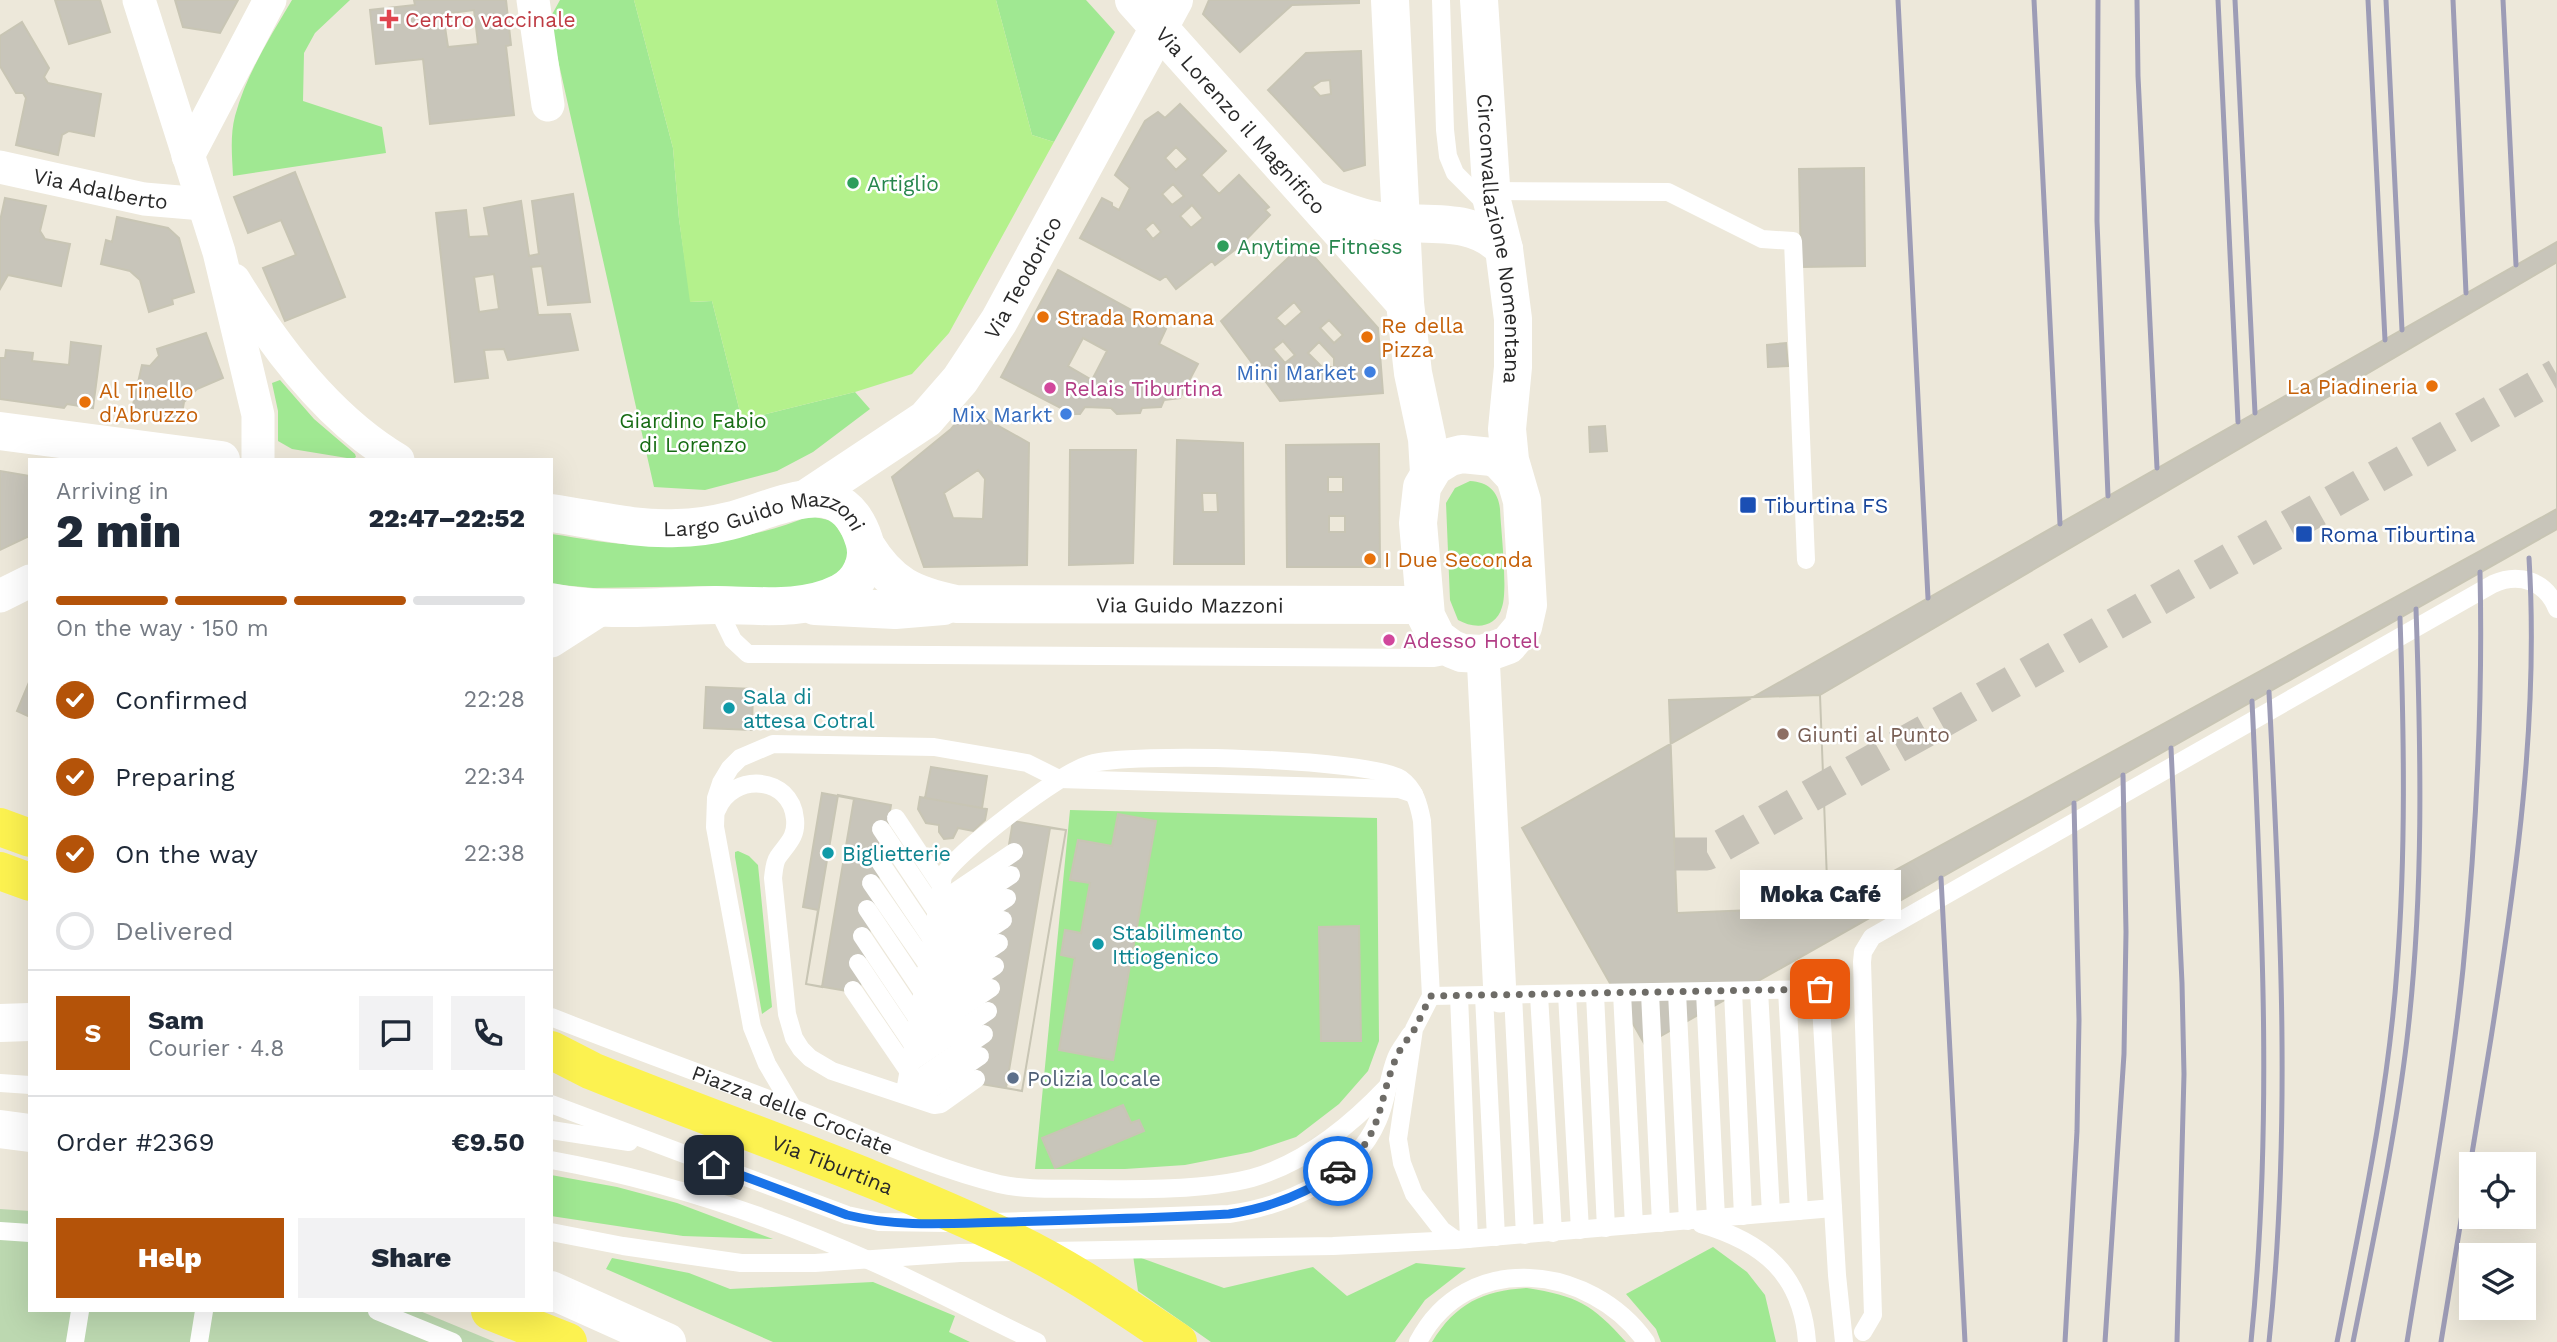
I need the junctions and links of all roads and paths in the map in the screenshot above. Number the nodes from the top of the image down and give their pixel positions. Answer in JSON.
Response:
{"nodes":[{"id":1,"x":139,"y":0,"type":"edge"},
{"id":2,"x":270,"y":0,"type":"edge"},
{"id":3,"x":533,"y":0,"type":"edge"},
{"id":4,"x":1133,"y":0,"type":"edge"},
{"id":5,"x":1390,"y":0,"type":"edge"},
{"id":6,"x":1441,"y":0,"type":"edge"},
{"id":7,"x":1479,"y":0,"type":"edge"},
{"id":8,"x":1167,"y":14,"type":"edge"},
{"id":9,"x":548,"y":105,"type":"dead end"},
{"id":10,"x":188,"y":156,"type":"junction"},
{"id":11,"x":0,"y":167,"type":"edge"},
{"id":12,"x":1315,"y":201,"type":"junction"},
{"id":13,"x":203,"y":204,"type":"junction"},
{"id":14,"x":1496,"y":217,"type":"junction"},
{"id":15,"x":1401,"y":224,"type":"junction"},
{"id":16,"x":219,"y":252,"type":"junction"},
{"id":17,"x":1405,"y":303,"type":"junction"},
{"id":18,"x":0,"y":431,"type":"edge"},
{"id":19,"x":206,"y":458,"type":"edge"},
{"id":20,"x":258,"y":458,"type":"edge"},
{"id":21,"x":395,"y":458,"type":"edge"},
{"id":22,"x":1429,"y":473,"type":"junction"},
{"id":23,"x":1514,"y":476,"type":"junction"},
{"id":24,"x":807,"y":498,"type":"junction"},
{"id":25,"x":553,"y":513,"type":"edge"},
{"id":26,"x":590,"y":521,"type":"junction"},
{"id":27,"x":553,"y":522,"type":"edge"},
{"id":28,"x":866,"y":546,"type":"junction"},
{"id":29,"x":1806,"y":560,"type":"dead end"},
{"id":30,"x":28,"y":582,"type":"edge"},
{"id":31,"x":0,"y":596,"type":"edge"},
{"id":32,"x":553,"y":602,"type":"edge"},
{"id":33,"x":956,"y":604,"type":"junction"},
{"id":34,"x":716,"y":605,"type":"junction"},
{"id":35,"x":803,"y":605,"type":"junction"},
{"id":36,"x":1424,"y":606,"type":"junction"},
{"id":37,"x":604,"y":607,"type":"junction"},
{"id":38,"x":2557,"y":609,"type":"edge"},
{"id":39,"x":553,"y":640,"type":"edge"},
{"id":40,"x":1473,"y":653,"type":"junction"},
{"id":41,"x":1059,"y":779,"type":"junction"},
{"id":42,"x":1414,"y":794,"type":"junction"},
{"id":43,"x":896,"y":818,"type":"dead end"},
{"id":44,"x":715,"y":827,"type":"junction"},
{"id":45,"x":880,"y":829,"type":"dead end"},
{"id":46,"x":1014,"y":852,"type":"dead end"},
{"id":47,"x":876,"y":856,"type":"dead end"},
{"id":48,"x":0,"y":870,"type":"edge"},
{"id":49,"x":1011,"y":875,"type":"dead end"},
{"id":50,"x":28,"y":881,"type":"edge"},
{"id":51,"x":871,"y":883,"type":"dead end"},
{"id":52,"x":940,"y":884,"type":"junction"},
{"id":53,"x":1007,"y":898,"type":"dead end"},
{"id":54,"x":867,"y":909,"type":"dead end"},
{"id":55,"x":1003,"y":920,"type":"dead end"},
{"id":56,"x":862,"y":936,"type":"dead end"},
{"id":57,"x":931,"y":938,"type":"junction"},
{"id":58,"x":999,"y":943,"type":"dead end"},
{"id":59,"x":858,"y":963,"type":"dead end"},
{"id":60,"x":995,"y":966,"type":"dead end"},
{"id":61,"x":991,"y":988,"type":"dead end"},
{"id":62,"x":853,"y":990,"type":"dead end"},
{"id":63,"x":1759,"y":990,"type":"junction"},
{"id":64,"x":1787,"y":990,"type":"junction"},
{"id":65,"x":1733,"y":991,"type":"junction"},
{"id":66,"x":1677,"y":992,"type":"junction"},
{"id":67,"x":1705,"y":992,"type":"junction"},
{"id":68,"x":922,"y":993,"type":"junction"},
{"id":69,"x":1622,"y":993,"type":"junction"},
{"id":70,"x":1650,"y":993,"type":"junction"},
{"id":71,"x":1567,"y":994,"type":"junction"},
{"id":72,"x":1595,"y":994,"type":"junction"},
{"id":73,"x":1539,"y":995,"type":"junction"},
{"id":74,"x":1431,"y":996,"type":"junction"},
{"id":75,"x":1459,"y":996,"type":"junction"},
{"id":76,"x":1499,"y":996,"type":"junction"},
{"id":77,"x":988,"y":1011,"type":"dead end"},
{"id":78,"x":553,"y":1018,"type":"edge"},
{"id":79,"x":917,"y":1018,"type":"junction"},
{"id":80,"x":28,"y":1022,"type":"edge"},
{"id":81,"x":0,"y":1023,"type":"edge"},
{"id":82,"x":1414,"y":1029,"type":"junction"},
{"id":83,"x":984,"y":1034,"type":"dead end"},
{"id":84,"x":553,"y":1051,"type":"edge"},
{"id":85,"x":980,"y":1056,"type":"dead end"},
{"id":86,"x":553,"y":1061,"type":"edge"},
{"id":87,"x":592,"y":1071,"type":"junction"},
{"id":88,"x":909,"y":1071,"type":"junction"},
{"id":89,"x":976,"y":1079,"type":"dead end"},
{"id":90,"x":0,"y":1083,"type":"edge"},
{"id":91,"x":28,"y":1085,"type":"edge"},
{"id":92,"x":1387,"y":1087,"type":"junction"},
{"id":93,"x":553,"y":1105,"type":"edge"},
{"id":94,"x":793,"y":1108,"type":"junction"},
{"id":95,"x":0,"y":1129,"type":"edge"},
{"id":96,"x":553,"y":1130,"type":"edge"},
{"id":97,"x":28,"y":1133,"type":"edge"},
{"id":98,"x":663,"y":1147,"type":"junction"},
{"id":99,"x":553,"y":1160,"type":"edge"},
{"id":100,"x":1833,"y":1208,"type":"junction"},
{"id":101,"x":1799,"y":1211,"type":"junction"},
{"id":102,"x":1771,"y":1213,"type":"junction"},
{"id":103,"x":1743,"y":1216,"type":"junction"},
{"id":104,"x":1716,"y":1218,"type":"junction"},
{"id":105,"x":1688,"y":1220,"type":"junction"},
{"id":106,"x":1661,"y":1223,"type":"junction"},
{"id":107,"x":1634,"y":1225,"type":"junction"},
{"id":108,"x":1606,"y":1228,"type":"junction"},
{"id":109,"x":1580,"y":1230,"type":"junction"},
{"id":110,"x":0,"y":1231,"type":"edge"},
{"id":111,"x":553,"y":1232,"type":"edge"},
{"id":112,"x":28,"y":1233,"type":"edge"},
{"id":113,"x":1553,"y":1233,"type":"junction"},
{"id":114,"x":1525,"y":1235,"type":"junction"},
{"id":115,"x":1496,"y":1237,"type":"junction"},
{"id":116,"x":1463,"y":1240,"type":"junction"},
{"id":117,"x":553,"y":1291,"type":"edge"},
{"id":118,"x":80,"y":1312,"type":"edge"},
{"id":119,"x":204,"y":1312,"type":"edge"},
{"id":120,"x":379,"y":1312,"type":"edge"},
{"id":121,"x":493,"y":1312,"type":"edge"},
{"id":122,"x":1843,"y":1340,"type":"edge"},
{"id":123,"x":75,"y":1342,"type":"edge"},
{"id":124,"x":199,"y":1342,"type":"edge"},
{"id":125,"x":453,"y":1342,"type":"edge"},
{"id":126,"x":568,"y":1342,"type":"edge"},
{"id":127,"x":667,"y":1342,"type":"edge"},
{"id":128,"x":1037,"y":1342,"type":"edge"},
{"id":129,"x":1178,"y":1342,"type":"edge"},
{"id":130,"x":1418,"y":1342,"type":"edge"},
{"id":131,"x":1646,"y":1342,"type":"edge"},
{"id":132,"x":1807,"y":1342,"type":"edge"}],
"edges":[{"from":1,"to":10,"type":"street"},
{"from":2,"to":10,"type":"street"},
{"from":3,"to":9,"type":"street"},
{"from":4,"to":8,"type":"street","name":"Via Lorenzo il Magnifico"},
{"from":5,"to":15,"type":"street"},
{"from":6,"to":14,"type":"lane"},
{"from":7,"to":14,"type":"street","name":"Circonvallazione Nomentana"},
{"from":8,"to":12,"type":"street","name":"Via Lorenzo il Magnifico"},
{"from":8,"to":24,"type":"street","name":"Via Teodorico"},
{"from":10,"to":13,"type":"street"},
{"from":11,"to":13,"type":"street","name":"Via Adalberto"},
{"from":12,"to":15,"type":"street"},
{"from":12,"to":17,"type":"street","name":"Via Lorenzo il Magnifico"},
{"from":13,"to":16,"type":"street"},
{"from":14,"to":15,"type":"street"},
{"from":14,"to":23,"type":"street","name":"Circonvallazione Nomentana"},
{"from":14,"to":29,"type":"lane"},
{"from":15,"to":17,"type":"street"},
{"from":16,"to":20,"type":"street"},
{"from":16,"to":21,"type":"street"},
{"from":17,"to":22,"type":"street"},
{"from":18,"to":19,"type":"street"},
{"from":22,"to":23,"type":"street"},
{"from":22,"to":36,"type":"street"},
{"from":23,"to":40,"type":"street","name":"Circonvallazione Nomentana"},
{"from":24,"to":26,"type":"street","name":"Largo Guido Mazzoni"},
{"from":24,"to":28,"type":"street","name":"Largo Guido Mazzoni"},
{"from":25,"to":26,"type":"street","name":"Largo Guido Mazzoni"},
{"from":26,"to":27,"type":"street","name":"Largo Guido Mazzoni"},
{"from":28,"to":33,"type":"street","name":"Via Guido Mazzoni"},
{"from":28,"to":35,"type":"street","name":"Largo Guido Mazzoni"},
{"from":30,"to":31,"type":"street"},
{"from":32,"to":37,"type":"street","name":"Largo Guido Mazzoni"},
{"from":33,"to":35,"type":"street","name":"Via Guido Mazzoni"},
{"from":33,"to":36,"type":"street","name":"Via Guido Mazzoni"},
{"from":34,"to":35,"type":"street","name":"Largo Guido Mazzoni"},
{"from":34,"to":37,"type":"street","name":"Largo Guido Mazzoni"},
{"from":34,"to":40,"type":"lane"},
{"from":36,"to":40,"type":"street"},
{"from":37,"to":39,"type":"street"},
{"from":38,"to":122,"type":"lane"},
{"from":40,"to":76,"type":"street"},
{"from":41,"to":42,"type":"lane"},
{"from":41,"to":42,"type":"lane"},
{"from":41,"to":44,"type":"lane"},
{"from":41,"to":52,"type":"lane"},
{"from":42,"to":74,"type":"lane"},
{"from":43,"to":52,"type":"lane"},
{"from":44,"to":88,"type":"lane"},
{"from":44,"to":94,"type":"lane"},
{"from":45,"to":57,"type":"lane"},
{"from":46,"to":57,"type":"lane"},
{"from":47,"to":57,"type":"lane"},
{"from":48,"to":50,"type":"main road"},
{"from":49,"to":57,"type":"lane"},
{"from":51,"to":57,"type":"lane"},
{"from":52,"to":57,"type":"lane"},
{"from":53,"to":57,"type":"lane"},
{"from":54,"to":68,"type":"lane"},
{"from":55,"to":57,"type":"lane"},
{"from":56,"to":79,"type":"lane"},
{"from":57,"to":68,"type":"lane"},
{"from":58,"to":68,"type":"lane"},
{"from":59,"to":88,"type":"lane"},
{"from":60,"to":79,"type":"lane"},
{"from":61,"to":88,"type":"lane"},
{"from":62,"to":88,"type":"lane"},
{"from":63,"to":64,"type":"lane"},
{"from":63,"to":65,"type":"lane"},
{"from":63,"to":102,"type":"lane"},
{"from":64,"to":100,"type":"lane"},
{"from":64,"to":101,"type":"lane"},
{"from":65,"to":67,"type":"lane"},
{"from":65,"to":103,"type":"lane"},
{"from":66,"to":67,"type":"lane"},
{"from":66,"to":70,"type":"lane"},
{"from":66,"to":105,"type":"lane"},
{"from":67,"to":104,"type":"lane"},
{"from":68,"to":79,"type":"lane"},
{"from":69,"to":70,"type":"lane"},
{"from":69,"to":72,"type":"lane"},
{"from":69,"to":107,"type":"lane"},
{"from":70,"to":106,"type":"lane"},
{"from":71,"to":72,"type":"lane"},
{"from":71,"to":73,"type":"lane"},
{"from":71,"to":109,"type":"lane"},
{"from":72,"to":108,"type":"lane"},
{"from":73,"to":76,"type":"lane"},
{"from":73,"to":113,"type":"lane"},
{"from":74,"to":75,"type":"lane"},
{"from":74,"to":82,"type":"lane"},
{"from":75,"to":76,"type":"lane"},
{"from":75,"to":116,"type":"lane"},
{"from":76,"to":114,"type":"lane"},
{"from":76,"to":115,"type":"lane"},
{"from":77,"to":88,"type":"lane"},
{"from":78,"to":94,"type":"lane","name":"Piazza delle Crociate"},
{"from":79,"to":88,"type":"lane"},
{"from":80,"to":81,"type":"street"},
{"from":82,"to":92,"type":"lane"},
{"from":82,"to":116,"type":"lane"},
{"from":83,"to":88,"type":"lane"},
{"from":84,"to":87,"type":"main road"},
{"from":85,"to":88,"type":"lane"},
{"from":86,"to":87,"type":"street","name":"Via Tiburtina"},
{"from":87,"to":129,"type":"main road","name":"Via Tiburtina"},
{"from":88,"to":89,"type":"lane"},
{"from":90,"to":91,"type":"lane"},
{"from":92,"to":94,"type":"lane","name":"Piazza delle Crociate"},
{"from":92,"to":98,"type":"lane"},
{"from":93,"to":98,"type":"lane"},
{"from":95,"to":97,"type":"street"},
{"from":96,"to":98,"type":"lane"},
{"from":99,"to":128,"type":"lane"},
{"from":100,"to":101,"type":"lane"},
{"from":100,"to":122,"type":"lane"},
{"from":101,"to":102,"type":"lane"},
{"from":102,"to":103,"type":"lane"},
{"from":103,"to":104,"type":"lane"},
{"from":104,"to":105,"type":"lane"},
{"from":105,"to":106,"type":"lane"},
{"from":105,"to":132,"type":"lane"},
{"from":106,"to":107,"type":"lane"},
{"from":107,"to":108,"type":"lane"},
{"from":108,"to":109,"type":"lane"},
{"from":109,"to":113,"type":"lane"},
{"from":110,"to":112,"type":"lane"},
{"from":111,"to":116,"type":"lane"},
{"from":113,"to":114,"type":"lane"},
{"from":114,"to":115,"type":"lane"},
{"from":115,"to":116,"type":"lane"},
{"from":117,"to":127,"type":"street"},
{"from":118,"to":123,"type":"lane"},
{"from":119,"to":124,"type":"lane"},
{"from":120,"to":125,"type":"lane"},
{"from":121,"to":126,"type":"main road"},
{"from":130,"to":131,"type":"lane"}]}
